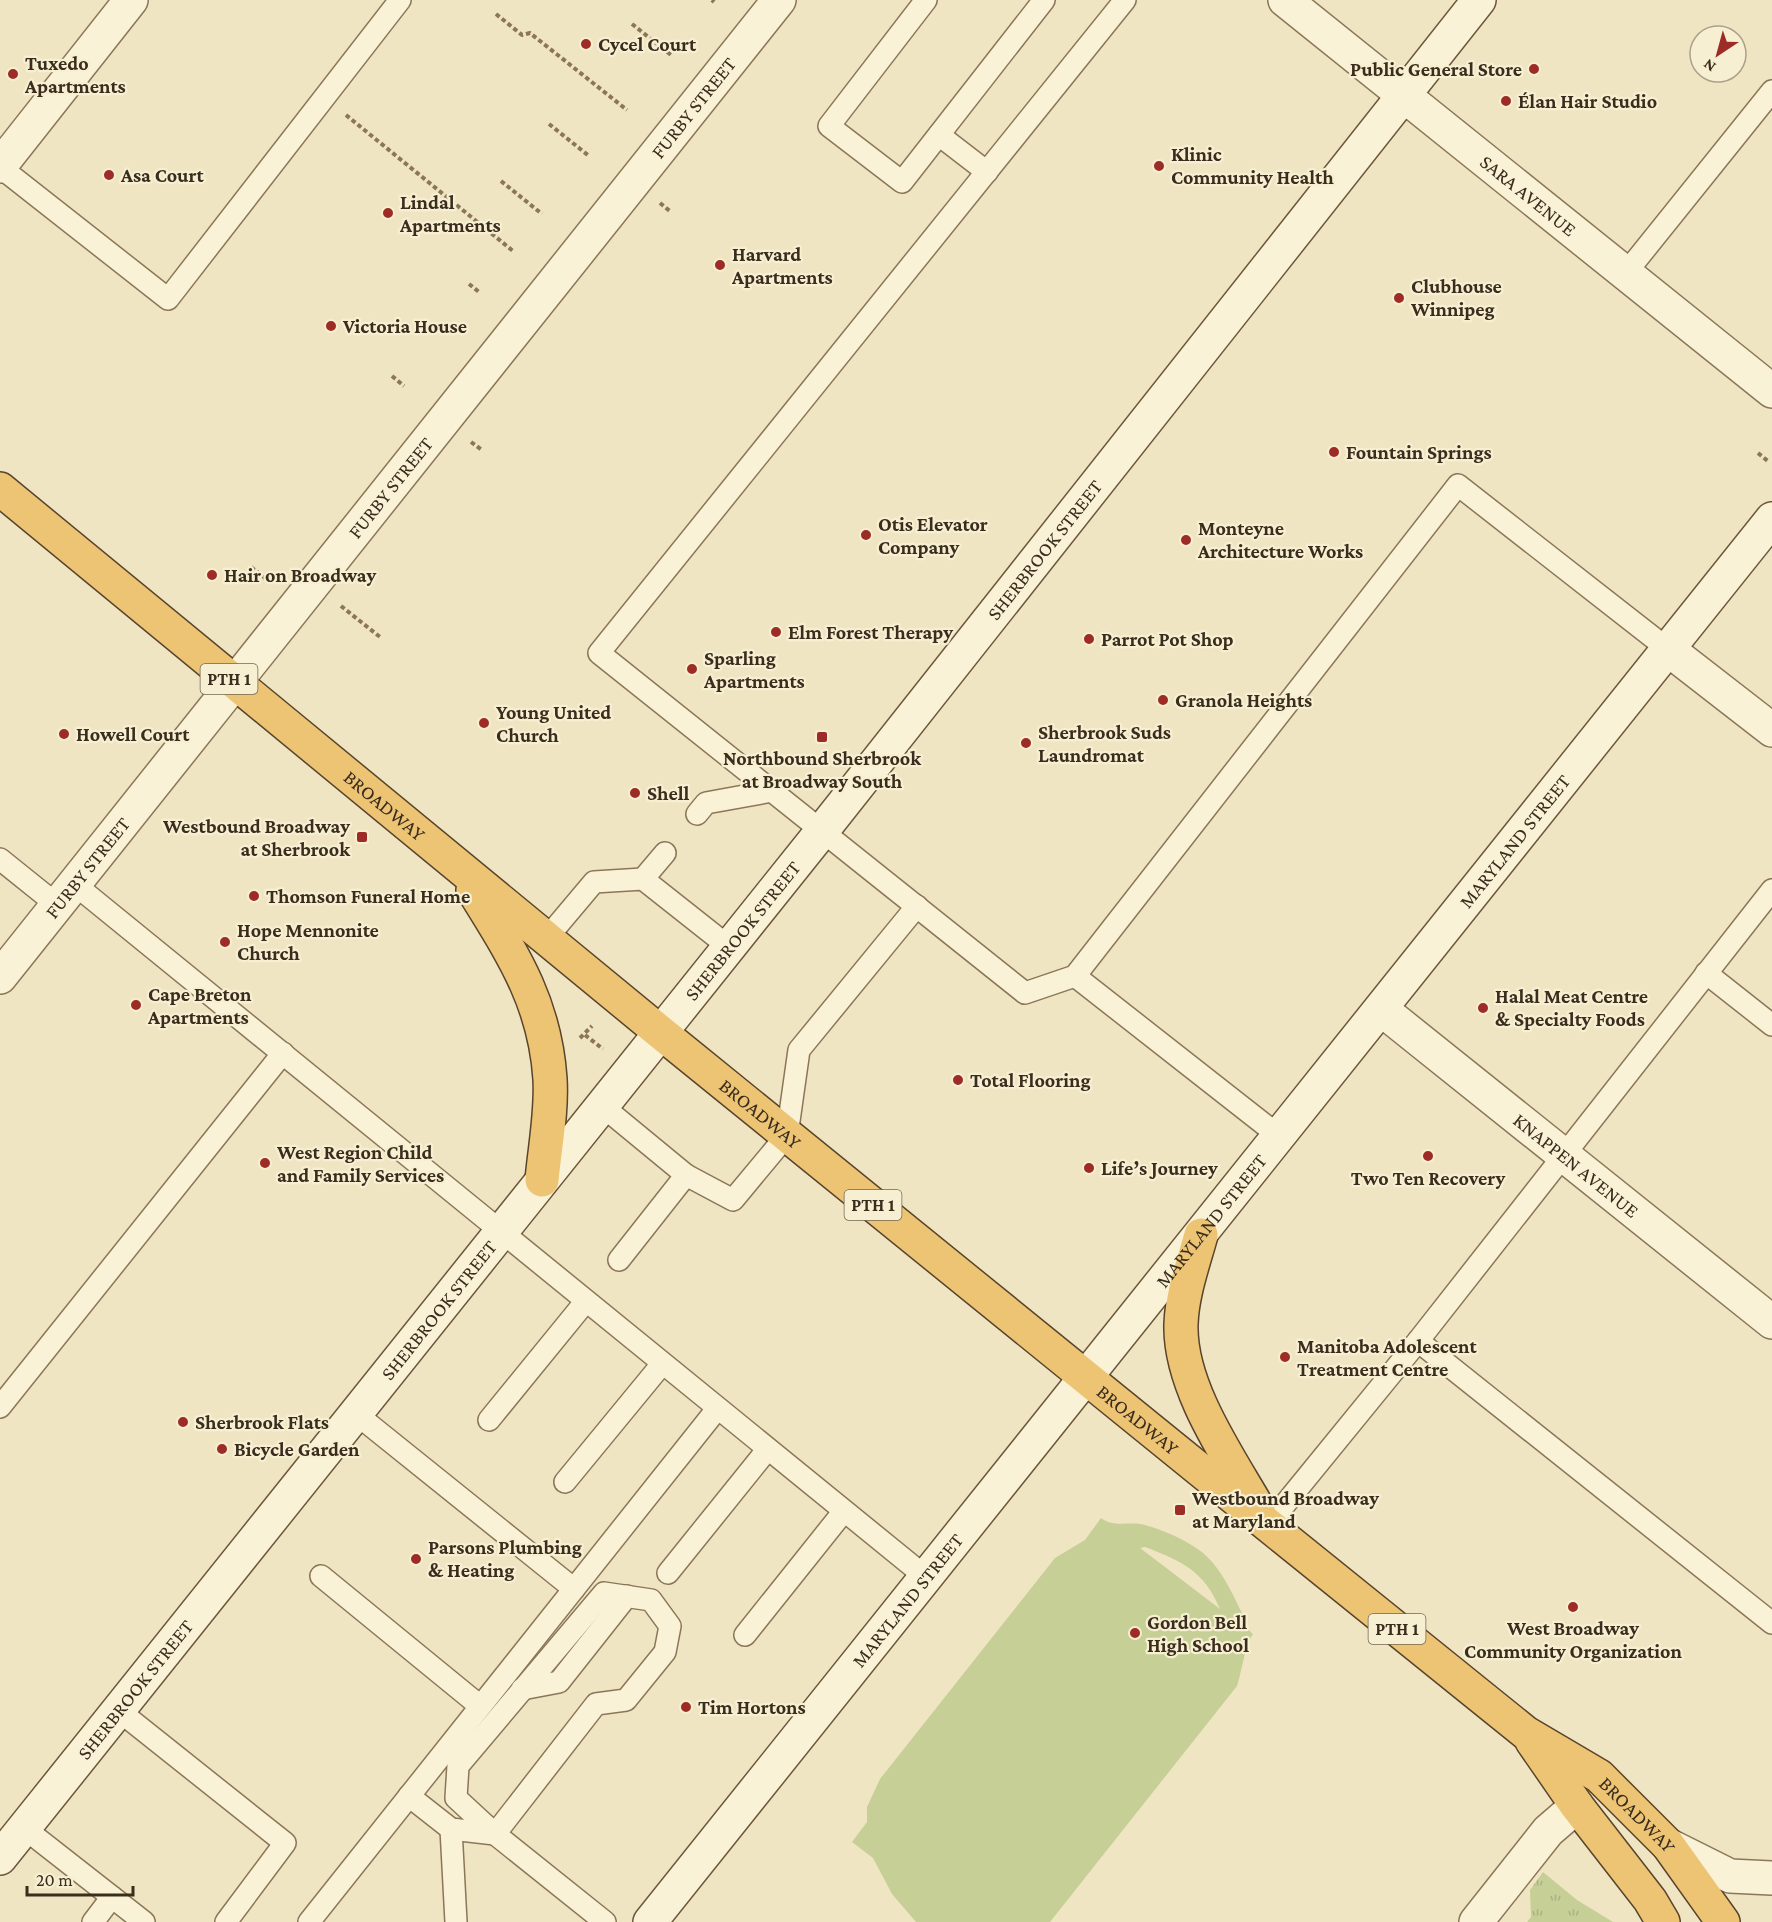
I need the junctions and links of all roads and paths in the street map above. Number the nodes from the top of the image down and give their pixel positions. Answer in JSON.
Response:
{"nodes":[{"id":1,"x":131,"y":0,"type":"edge"},
{"id":2,"x":400,"y":0,"type":"edge"},
{"id":3,"x":779,"y":0,"type":"edge"},
{"id":4,"x":926,"y":0,"type":"edge"},
{"id":5,"x":1044,"y":0,"type":"edge"},
{"id":6,"x":1125,"y":0,"type":"edge"},
{"id":7,"x":1285,"y":0,"type":"edge"},
{"id":8,"x":1479,"y":0,"type":"edge"},
{"id":9,"x":495,"y":14,"type":"dead end"},
{"id":10,"x":632,"y":24,"type":"dead end"},
{"id":11,"x":671,"y":55,"type":"dead end"},
{"id":12,"x":1772,"y":91,"type":"edge"},
{"id":13,"x":1404,"y":95,"type":"junction"},
{"id":14,"x":324,"y":98,"type":"junction"},
{"id":15,"x":627,"y":110,"type":"dead end"},
{"id":16,"x":549,"y":124,"type":"dead end"},
{"id":17,"x":939,"y":135,"type":"junction"},
{"id":18,"x":589,"y":156,"type":"dead end"},
{"id":19,"x":0,"y":166,"type":"edge"},
{"id":20,"x":987,"y":172,"type":"junction"},
{"id":21,"x":501,"y":181,"type":"dead end"},
{"id":22,"x":542,"y":214,"type":"dead end"},
{"id":23,"x":513,"y":251,"type":"dead end"},
{"id":24,"x":1625,"y":274,"type":"junction"},
{"id":25,"x":469,"y":284,"type":"dead end"},
{"id":26,"x":479,"y":292,"type":"dead end"},
{"id":27,"x":392,"y":376,"type":"dead end"},
{"id":28,"x":404,"y":386,"type":"dead end"},
{"id":29,"x":1772,"y":391,"type":"edge"},
{"id":30,"x":476,"y":445,"type":"dead end"},
{"id":31,"x":482,"y":450,"type":"dead end"},
{"id":32,"x":1758,"y":453,"type":"dead end"},
{"id":33,"x":1769,"y":462,"type":"dead end"},
{"id":34,"x":0,"y":489,"type":"edge"},
{"id":35,"x":1772,"y":519,"type":"edge"},
{"id":36,"x":312,"y":583,"type":"junction"},
{"id":37,"x":380,"y":637,"type":"dead end"},
{"id":38,"x":1669,"y":650,"type":"junction"},
{"id":39,"x":234,"y":683,"type":"junction"},
{"id":40,"x":1772,"y":730,"type":"edge"},
{"id":41,"x":772,"y":792,"type":"junction"},
{"id":42,"x":697,"y":814,"type":"dead end"},
{"id":43,"x":822,"y":831,"type":"junction"},
{"id":44,"x":665,"y":853,"type":"dead end"},
{"id":45,"x":0,"y":860,"type":"edge"},
{"id":46,"x":459,"y":868,"type":"junction"},
{"id":47,"x":644,"y":879,"type":"junction"},
{"id":48,"x":1772,"y":890,"type":"edge"},
{"id":49,"x":65,"y":894,"type":"junction"},
{"id":50,"x":917,"y":906,"type":"junction"},
{"id":51,"x":546,"y":939,"type":"junction"},
{"id":52,"x":729,"y":946,"type":"junction"},
{"id":53,"x":1706,"y":973,"type":"junction"},
{"id":54,"x":1076,"y":976,"type":"junction"},
{"id":55,"x":0,"y":977,"type":"edge"},
{"id":56,"x":1381,"y":1009,"type":"junction"},
{"id":57,"x":1772,"y":1025,"type":"edge"},
{"id":58,"x":592,"y":1026,"type":"dead end"},
{"id":59,"x":660,"y":1032,"type":"junction"},
{"id":60,"x":606,"y":1051,"type":"dead end"},
{"id":61,"x":283,"y":1053,"type":"junction"},
{"id":62,"x":601,"y":1106,"type":"junction"},
{"id":63,"x":787,"y":1135,"type":"junction"},
{"id":64,"x":1280,"y":1136,"type":"junction"},
{"id":65,"x":1564,"y":1156,"type":"junction"},
{"id":66,"x":686,"y":1175,"type":"junction"},
{"id":67,"x":542,"y":1180,"type":"junction"},
{"id":68,"x":501,"y":1230,"type":"junction"},
{"id":69,"x":1201,"y":1235,"type":"junction"},
{"id":70,"x":619,"y":1260,"type":"dead end"},
{"id":71,"x":585,"y":1301,"type":"junction"},
{"id":72,"x":1772,"y":1322,"type":"edge"},
{"id":73,"x":1418,"y":1341,"type":"junction"},
{"id":74,"x":662,"y":1364,"type":"junction"},
{"id":75,"x":1088,"y":1377,"type":"junction"},
{"id":76,"x":0,"y":1407,"type":"edge"},
{"id":77,"x":717,"y":1409,"type":"junction"},
{"id":78,"x":355,"y":1413,"type":"junction"},
{"id":79,"x":489,"y":1420,"type":"dead end"},
{"id":80,"x":767,"y":1450,"type":"junction"},
{"id":81,"x":565,"y":1482,"type":"dead end"},
{"id":82,"x":844,"y":1512,"type":"junction"},
{"id":83,"x":1268,"y":1525,"type":"junction"},
{"id":84,"x":668,"y":1573,"type":"dead end"},
{"id":85,"x":321,"y":1576,"type":"dead end"},
{"id":86,"x":927,"y":1578,"type":"junction"},
{"id":87,"x":574,"y":1589,"type":"junction"},
{"id":88,"x":1772,"y":1623,"type":"edge"},
{"id":89,"x":746,"y":1635,"type":"dead end"},
{"id":90,"x":480,"y":1706,"type":"junction"},
{"id":91,"x":118,"y":1710,"type":"junction"},
{"id":92,"x":1526,"y":1733,"type":"junction"},
{"id":93,"x":409,"y":1796,"type":"junction"},
{"id":94,"x":1577,"y":1806,"type":"junction"},
{"id":95,"x":24,"y":1828,"type":"junction"},
{"id":96,"x":450,"y":1829,"type":"junction"},
{"id":97,"x":495,"y":1834,"type":"junction"},
{"id":98,"x":1668,"y":1845,"type":"junction"},
{"id":99,"x":0,"y":1858,"type":"edge"},
{"id":100,"x":1772,"y":1878,"type":"edge"},
{"id":101,"x":112,"y":1897,"type":"junction"},
{"id":102,"x":93,"y":1922,"type":"edge"},
{"id":103,"x":144,"y":1922,"type":"edge"},
{"id":104,"x":226,"y":1922,"type":"edge"},
{"id":105,"x":309,"y":1922,"type":"edge"},
{"id":106,"x":456,"y":1922,"type":"edge"},
{"id":107,"x":605,"y":1922,"type":"edge"},
{"id":108,"x":651,"y":1922,"type":"edge"},
{"id":109,"x":1476,"y":1922,"type":"edge"},
{"id":110,"x":1663,"y":1922,"type":"edge"},
{"id":111,"x":1724,"y":1922,"type":"edge"}],
"edges":[{"from":1,"to":19,"type":"main road"},
{"from":2,"to":14,"type":"lane"},
{"from":3,"to":36,"type":"main road","name":"FURBY STREET"},
{"from":4,"to":17,"type":"lane"},
{"from":5,"to":17,"type":"lane"},
{"from":6,"to":20,"type":"lane"},
{"from":7,"to":13,"type":"main road","name":"SARA AVENUE"},
{"from":8,"to":13,"type":"main road","name":"SHERBROOK STREET"},
{"from":9,"to":15,"type":"path"},
{"from":10,"to":11,"type":"path"},
{"from":12,"to":24,"type":"lane"},
{"from":13,"to":24,"type":"main road","name":"SARA AVENUE"},
{"from":13,"to":43,"type":"main road","name":"SHERBROOK STREET"},
{"from":14,"to":19,"type":"lane"},
{"from":14,"to":23,"type":"path"},
{"from":16,"to":18,"type":"path"},
{"from":17,"to":20,"type":"lane"},
{"from":20,"to":41,"type":"lane"},
{"from":21,"to":22,"type":"path"},
{"from":24,"to":29,"type":"main road","name":"SARA AVENUE"},
{"from":25,"to":26,"type":"path"},
{"from":27,"to":28,"type":"path"},
{"from":30,"to":31,"type":"path"},
{"from":32,"to":33,"type":"path"},
{"from":34,"to":39,"type":"highway","name":"BROADWAY","number":"PTH 1"},
{"from":35,"to":38,"type":"main road","name":"MARYLAND STREET"},
{"from":36,"to":37,"type":"path"},
{"from":36,"to":39,"type":"main road","name":"FURBY STREET"},
{"from":38,"to":40,"type":"main road"},
{"from":38,"to":54,"type":"lane"},
{"from":38,"to":56,"type":"main road","name":"MARYLAND STREET"},
{"from":39,"to":46,"type":"highway","name":"BROADWAY","number":"PTH 1"},
{"from":39,"to":49,"type":"main road","name":"FURBY STREET"},
{"from":41,"to":42,"type":"lane"},
{"from":41,"to":43,"type":"lane"},
{"from":43,"to":50,"type":"lane"},
{"from":43,"to":52,"type":"main road","name":"SHERBROOK STREET"},
{"from":44,"to":47,"type":"lane"},
{"from":45,"to":49,"type":"lane"},
{"from":46,"to":51,"type":"highway","name":"BROADWAY","number":"PTH 1"},
{"from":46,"to":67,"type":"highway"},
{"from":47,"to":51,"type":"lane"},
{"from":47,"to":52,"type":"lane"},
{"from":48,"to":53,"type":"lane"},
{"from":49,"to":55,"type":"main road","name":"FURBY STREET"},
{"from":49,"to":61,"type":"lane"},
{"from":50,"to":54,"type":"lane"},
{"from":50,"to":63,"type":"lane"},
{"from":51,"to":59,"type":"highway","name":"BROADWAY","number":"PTH 1"},
{"from":52,"to":59,"type":"main road","name":"SHERBROOK STREET"},
{"from":53,"to":57,"type":"lane"},
{"from":53,"to":65,"type":"lane"},
{"from":54,"to":64,"type":"lane"},
{"from":56,"to":64,"type":"main road","name":"MARYLAND STREET"},
{"from":56,"to":65,"type":"main road","name":"KNAPPEN AVENUE"},
{"from":58,"to":60,"type":"path"},
{"from":59,"to":62,"type":"main road","name":"SHERBROOK STREET"},
{"from":59,"to":63,"type":"highway","name":"BROADWAY","number":"PTH 1"},
{"from":61,"to":68,"type":"lane"},
{"from":61,"to":76,"type":"lane"},
{"from":62,"to":66,"type":"lane"},
{"from":62,"to":67,"type":"main road","name":"SHERBROOK STREET"},
{"from":63,"to":66,"type":"lane"},
{"from":63,"to":75,"type":"highway","name":"BROADWAY","number":"PTH 1"},
{"from":64,"to":69,"type":"main road","name":"MARYLAND STREET"},
{"from":65,"to":72,"type":"main road","name":"KNAPPEN AVENUE"},
{"from":65,"to":73,"type":"lane"},
{"from":66,"to":70,"type":"lane"},
{"from":67,"to":68,"type":"main road","name":"SHERBROOK STREET"},
{"from":68,"to":71,"type":"lane"},
{"from":68,"to":78,"type":"main road","name":"SHERBROOK STREET"},
{"from":69,"to":75,"type":"main road","name":"MARYLAND STREET"},
{"from":69,"to":83,"type":"highway"},
{"from":71,"to":74,"type":"lane"},
{"from":71,"to":79,"type":"lane"},
{"from":73,"to":83,"type":"lane"},
{"from":73,"to":88,"type":"lane"},
{"from":74,"to":77,"type":"lane"},
{"from":74,"to":81,"type":"lane"},
{"from":75,"to":83,"type":"highway","name":"BROADWAY","number":"PTH 1"},
{"from":75,"to":86,"type":"main road","name":"MARYLAND STREET"},
{"from":77,"to":80,"type":"lane"},
{"from":77,"to":87,"type":"lane"},
{"from":78,"to":87,"type":"lane"},
{"from":78,"to":91,"type":"main road","name":"SHERBROOK STREET"},
{"from":80,"to":82,"type":"lane"},
{"from":80,"to":84,"type":"lane"},
{"from":82,"to":86,"type":"lane"},
{"from":82,"to":89,"type":"lane"},
{"from":83,"to":92,"type":"highway","name":"BROADWAY","number":"PTH 1"},
{"from":85,"to":90,"type":"lane"},
{"from":86,"to":108,"type":"main road","name":"MARYLAND STREET"},
{"from":87,"to":90,"type":"lane"},
{"from":90,"to":93,"type":"lane"},
{"from":91,"to":95,"type":"main road","name":"SHERBROOK STREET"},
{"from":91,"to":104,"type":"lane"},
{"from":92,"to":94,"type":"highway","name":"BROADWAY","number":"PTH 1"},
{"from":92,"to":98,"type":"highway","name":"BROADWAY","number":"PTH 1"},
{"from":93,"to":96,"type":"lane"},
{"from":93,"to":105,"type":"lane"},
{"from":94,"to":109,"type":"main road"},
{"from":94,"to":110,"type":"highway","name":"BROADWAY","number":"PTH 1"},
{"from":95,"to":99,"type":"main road","name":"SHERBROOK STREET"},
{"from":95,"to":101,"type":"lane"},
{"from":96,"to":97,"type":"lane"},
{"from":96,"to":106,"type":"lane"},
{"from":97,"to":97,"type":"lane"},
{"from":97,"to":107,"type":"lane"},
{"from":98,"to":100,"type":"main road"},
{"from":98,"to":111,"type":"highway","name":"BROADWAY","number":"PTH 1"},
{"from":101,"to":102,"type":"lane"},
{"from":101,"to":103,"type":"lane"}]}
